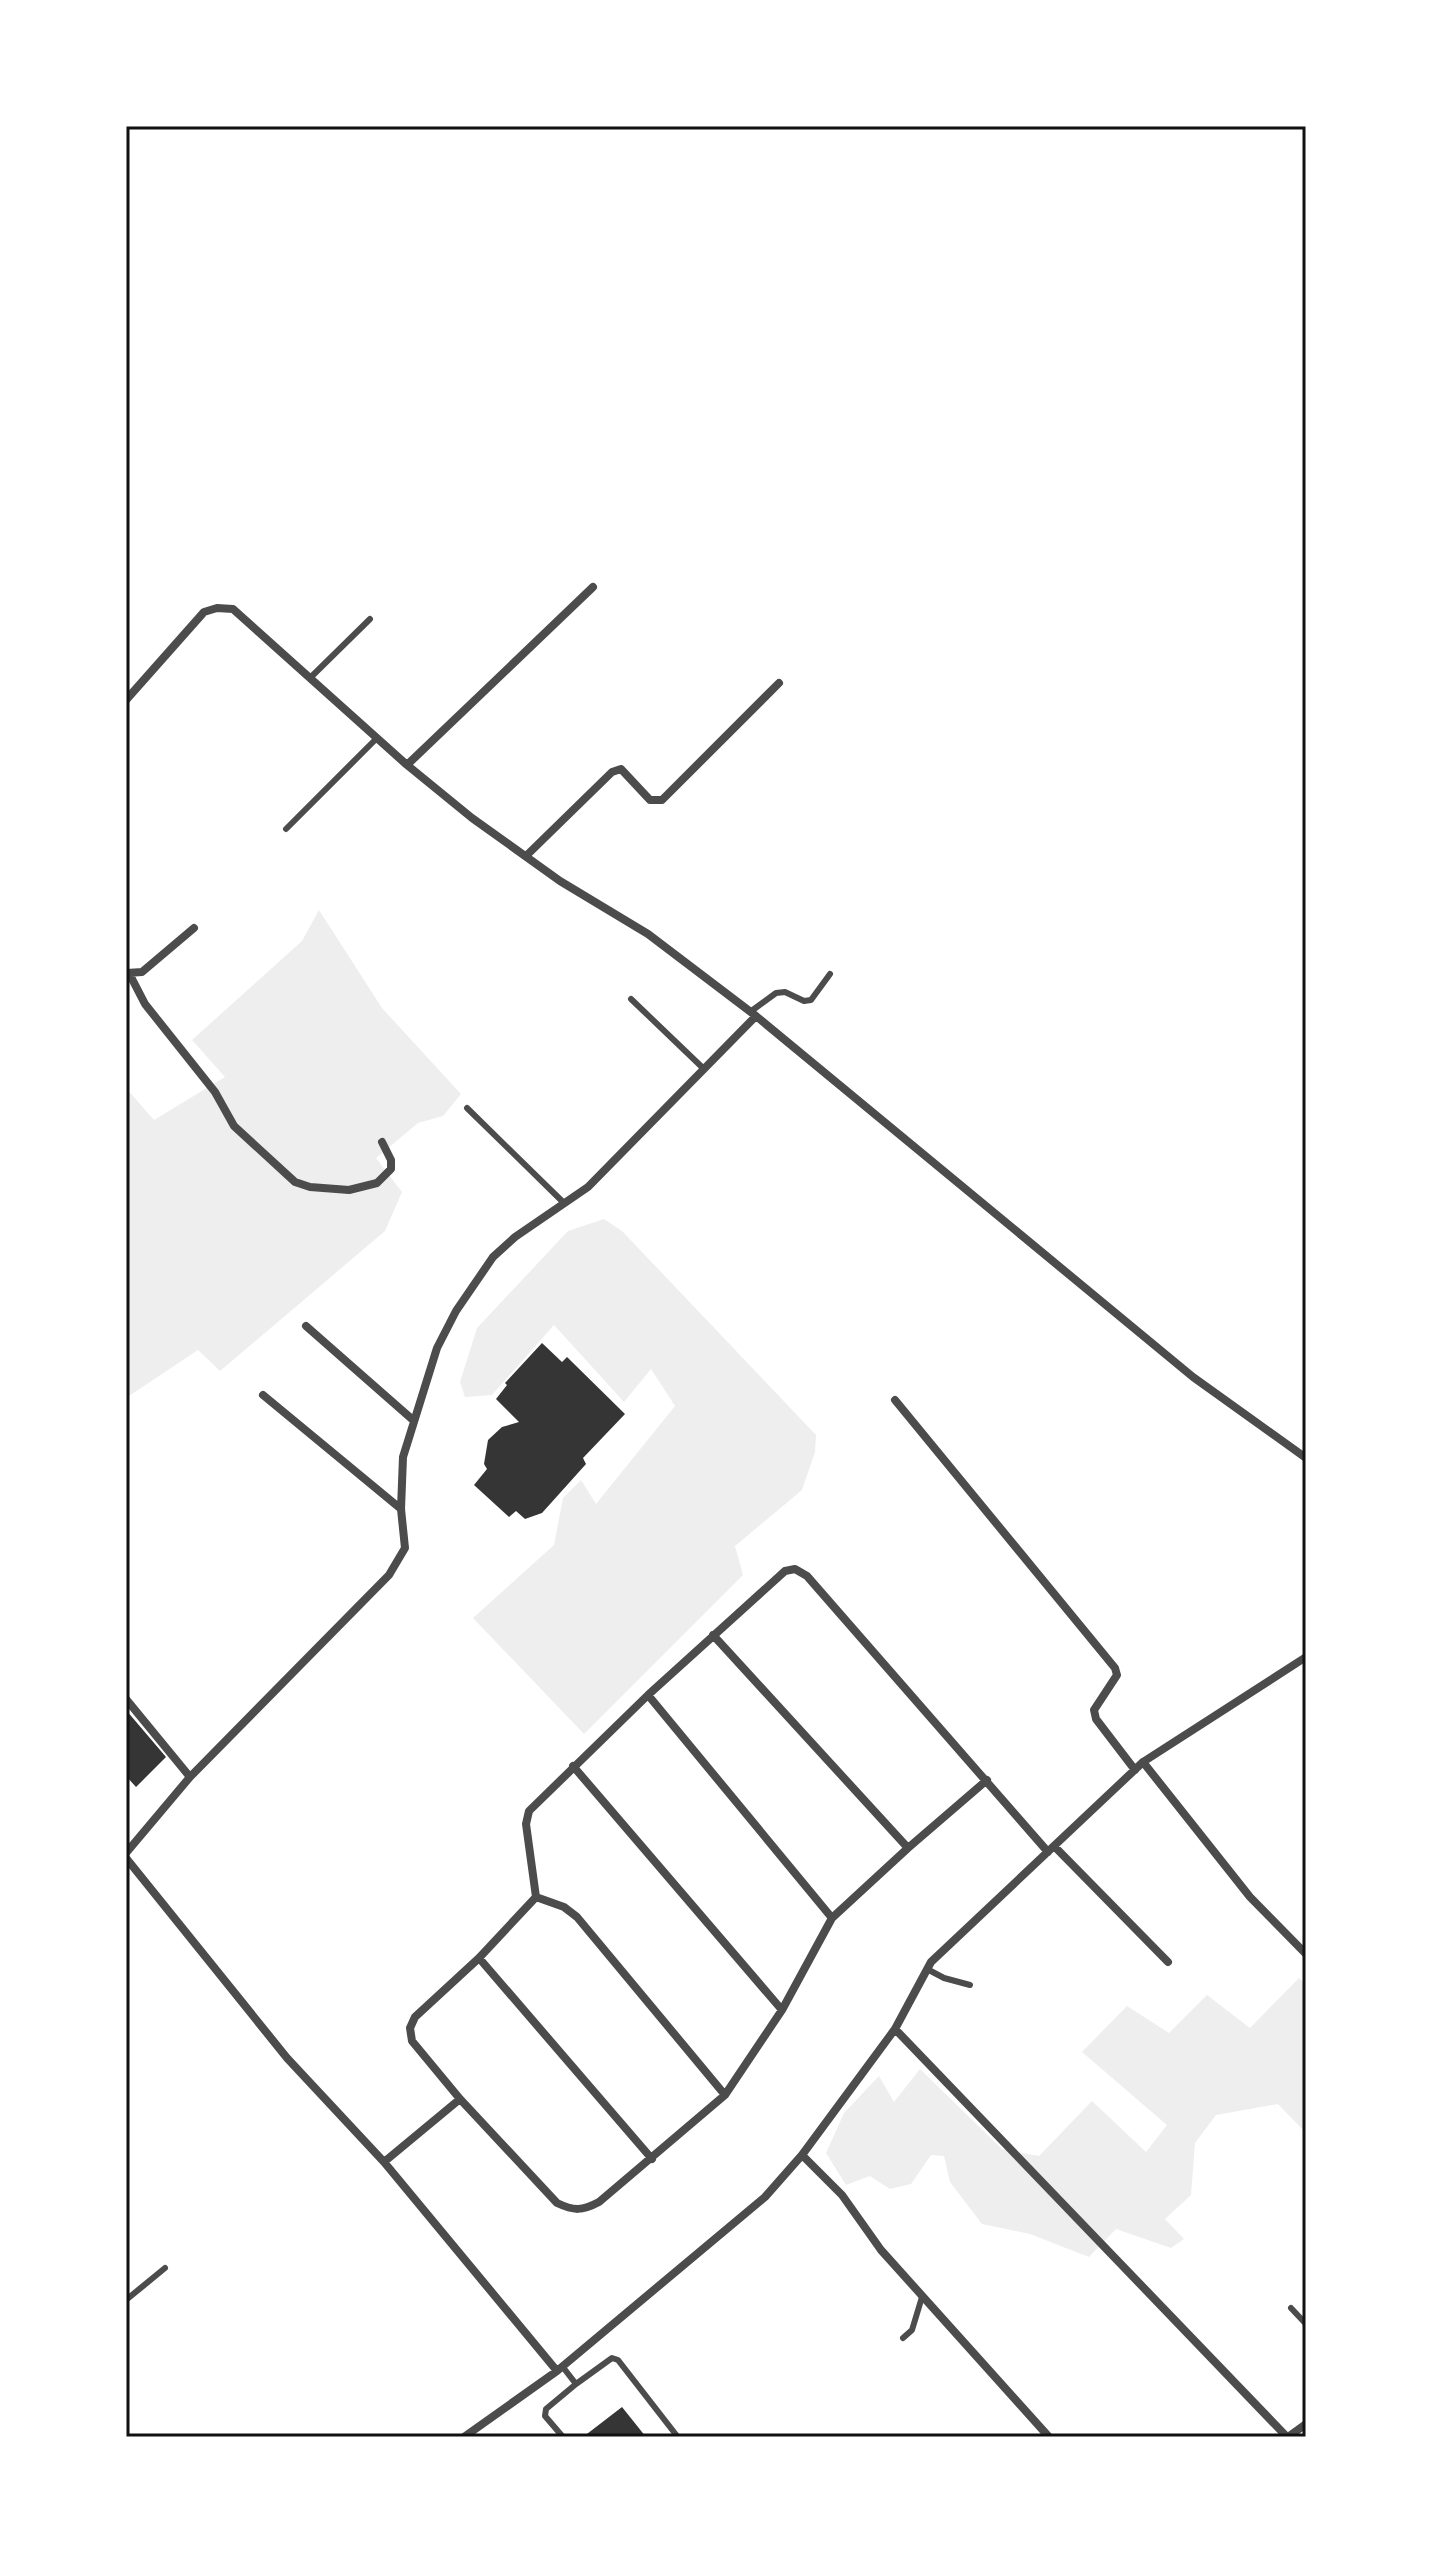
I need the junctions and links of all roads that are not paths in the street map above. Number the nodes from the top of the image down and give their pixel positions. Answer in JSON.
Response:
{"nodes":[{"id":1,"x":593,"y":587,"type":"dead end"},
{"id":2,"x":370,"y":619,"type":"dead end"},
{"id":3,"x":310,"y":678,"type":"junction"},
{"id":4,"x":779,"y":683,"type":"dead end"},
{"id":5,"x":126,"y":700,"type":"edge"},
{"id":6,"x":377,"y":738,"type":"junction"},
{"id":7,"x":407,"y":765,"type":"junction"},
{"id":8,"x":286,"y":829,"type":"dead end"},
{"id":9,"x":526,"y":856,"type":"junction"},
{"id":10,"x":194,"y":928,"type":"dead end"},
{"id":11,"x":128,"y":974,"type":"edge"},
{"id":12,"x":830,"y":974,"type":"dead end"},
{"id":13,"x":631,"y":999,"type":"dead end"},
{"id":14,"x":753,"y":1014,"type":"junction"},
{"id":15,"x":704,"y":1069,"type":"junction"},
{"id":16,"x":467,"y":1108,"type":"dead end"},
{"id":17,"x":382,"y":1142,"type":"dead end"},
{"id":18,"x":564,"y":1203,"type":"junction"},
{"id":19,"x":306,"y":1326,"type":"dead end"},
{"id":20,"x":263,"y":1395,"type":"dead end"},
{"id":21,"x":895,"y":1400,"type":"dead end"},
{"id":22,"x":413,"y":1420,"type":"junction"},
{"id":23,"x":1306,"y":1458,"type":"edge"},
{"id":24,"x":401,"y":1509,"type":"junction"},
{"id":25,"x":713,"y":1635,"type":"junction"},
{"id":26,"x":1305,"y":1660,"type":"edge"},
{"id":27,"x":648,"y":1695,"type":"junction"},
{"id":28,"x":126,"y":1699,"type":"edge"},
{"id":29,"x":1143,"y":1762,"type":"junction"},
{"id":30,"x":573,"y":1766,"type":"junction"},
{"id":31,"x":1135,"y":1770,"type":"junction"},
{"id":32,"x":190,"y":1777,"type":"junction"},
{"id":33,"x":987,"y":1780,"type":"junction"},
{"id":34,"x":908,"y":1848,"type":"junction"},
{"id":35,"x":1051,"y":1849,"type":"junction"},
{"id":36,"x":126,"y":1856,"type":"edge"},
{"id":37,"x":536,"y":1897,"type":"junction"},
{"id":38,"x":832,"y":1918,"type":"junction"},
{"id":39,"x":1306,"y":1954,"type":"edge"},
{"id":40,"x":479,"y":1958,"type":"junction"},
{"id":41,"x":1168,"y":1962,"type":"dead end"},
{"id":42,"x":927,"y":1969,"type":"junction"},
{"id":43,"x":970,"y":1985,"type":"dead end"},
{"id":44,"x":782,"y":2010,"type":"junction"},
{"id":45,"x":895,"y":2029,"type":"junction"},
{"id":46,"x":725,"y":2095,"type":"junction"},
{"id":47,"x":460,"y":2099,"type":"junction"},
{"id":48,"x":802,"y":2155,"type":"junction"},
{"id":49,"x":652,"y":2159,"type":"junction"},
{"id":50,"x":384,"y":2162,"type":"junction"},
{"id":51,"x":165,"y":2268,"type":"dead end"},
{"id":52,"x":922,"y":2297,"type":"junction"},
{"id":53,"x":126,"y":2300,"type":"edge"},
{"id":54,"x":1291,"y":2308,"type":"dead end"},
{"id":55,"x":1306,"y":2324,"type":"edge"},
{"id":56,"x":903,"y":2338,"type":"dead end"},
{"id":57,"x":559,"y":2368,"type":"junction"},
{"id":58,"x":576,"y":2384,"type":"junction"},
{"id":59,"x":1306,"y":2424,"type":"edge"},
{"id":60,"x":677,"y":2436,"type":"edge"},
{"id":61,"x":464,"y":2437,"type":"edge"},
{"id":62,"x":563,"y":2437,"type":"edge"},
{"id":63,"x":1049,"y":2437,"type":"edge"},
{"id":64,"x":1287,"y":2437,"type":"edge"}],
"edges":[{"from":1,"to":7,"type":"street"},
{"from":2,"to":3,"type":"lane"},
{"from":3,"to":5,"type":"street"},
{"from":3,"to":6,"type":"street"},
{"from":4,"to":9,"type":"street"},
{"from":6,"to":7,"type":"street"},
{"from":6,"to":8,"type":"lane"},
{"from":7,"to":9,"type":"street"},
{"from":9,"to":14,"type":"street"},
{"from":10,"to":11,"type":"street"},
{"from":11,"to":17,"type":"street"},
{"from":12,"to":14,"type":"lane"},
{"from":13,"to":15,"type":"lane"},
{"from":14,"to":15,"type":"street"},
{"from":14,"to":23,"type":"street"},
{"from":15,"to":18,"type":"street"},
{"from":16,"to":18,"type":"lane"},
{"from":18,"to":22,"type":"street"},
{"from":19,"to":22,"type":"street"},
{"from":20,"to":24,"type":"street"},
{"from":21,"to":31,"type":"street"},
{"from":22,"to":24,"type":"street"},
{"from":24,"to":32,"type":"street"},
{"from":25,"to":27,"type":"street"},
{"from":25,"to":33,"type":"street"},
{"from":25,"to":34,"type":"street"},
{"from":26,"to":29,"type":"street"},
{"from":27,"to":30,"type":"street"},
{"from":27,"to":38,"type":"street"},
{"from":28,"to":32,"type":"street"},
{"from":29,"to":31,"type":"street"},
{"from":29,"to":39,"type":"street"},
{"from":30,"to":37,"type":"street"},
{"from":30,"to":44,"type":"street"},
{"from":31,"to":35,"type":"street"},
{"from":32,"to":36,"type":"street"},
{"from":33,"to":34,"type":"street"},
{"from":33,"to":35,"type":"street"},
{"from":34,"to":38,"type":"street"},
{"from":35,"to":41,"type":"street"},
{"from":35,"to":42,"type":"street"},
{"from":36,"to":50,"type":"street"},
{"from":37,"to":40,"type":"street"},
{"from":37,"to":46,"type":"street"},
{"from":38,"to":44,"type":"street"},
{"from":40,"to":47,"type":"street"},
{"from":40,"to":49,"type":"street"},
{"from":42,"to":43,"type":"lane"},
{"from":42,"to":45,"type":"street"},
{"from":44,"to":46,"type":"street"},
{"from":45,"to":48,"type":"street"},
{"from":45,"to":64,"type":"street"},
{"from":46,"to":49,"type":"street"},
{"from":47,"to":49,"type":"street"},
{"from":47,"to":50,"type":"street"},
{"from":48,"to":52,"type":"street"},
{"from":48,"to":57,"type":"street"},
{"from":50,"to":57,"type":"street"},
{"from":51,"to":53,"type":"lane"},
{"from":52,"to":56,"type":"lane"},
{"from":52,"to":63,"type":"street"},
{"from":54,"to":55,"type":"lane"},
{"from":57,"to":58,"type":"lane"},
{"from":57,"to":61,"type":"street"},
{"from":58,"to":60,"type":"lane"},
{"from":58,"to":62,"type":"lane"},
{"from":59,"to":64,"type":"street"}]}
